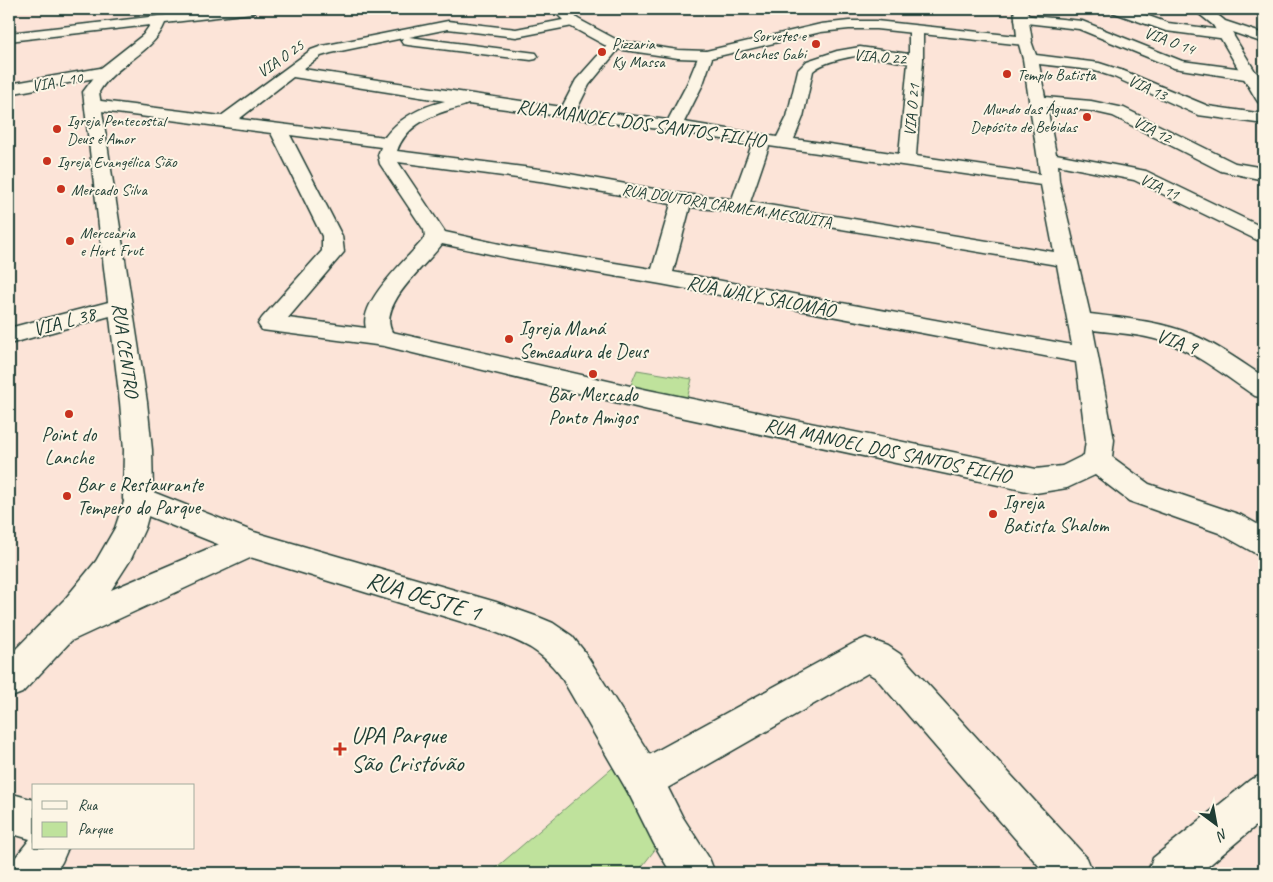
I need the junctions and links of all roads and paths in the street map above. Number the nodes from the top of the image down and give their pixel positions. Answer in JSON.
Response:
{"nodes":[{"id":1,"x":252,"y":9,"type":"edge"},
{"id":2,"x":559,"y":9,"type":"edge"},
{"id":3,"x":1117,"y":9,"type":"edge"},
{"id":4,"x":1021,"y":14,"type":"edge"},
{"id":5,"x":1213,"y":18,"type":"edge"},
{"id":6,"x":159,"y":20,"type":"junction"},
{"id":7,"x":573,"y":22,"type":"junction"},
{"id":8,"x":114,"y":26,"type":"junction"},
{"id":9,"x":916,"y":30,"type":"junction"},
{"id":10,"x":9,"y":37,"type":"edge"},
{"id":11,"x":383,"y":38,"type":"junction"},
{"id":12,"x":1264,"y":39,"type":"edge"},
{"id":13,"x":1025,"y":41,"type":"junction"},
{"id":14,"x":615,"y":45,"type":"junction"},
{"id":15,"x":706,"y":55,"type":"junction"},
{"id":16,"x":531,"y":56,"type":"dead end"},
{"id":17,"x":117,"y":58,"type":"junction"},
{"id":18,"x":1030,"y":59,"type":"junction"},
{"id":19,"x":916,"y":60,"type":"junction"},
{"id":20,"x":290,"y":72,"type":"junction"},
{"id":21,"x":1251,"y":75,"type":"junction"},
{"id":22,"x":9,"y":89,"type":"edge"},
{"id":23,"x":1264,"y":99,"type":"edge"},
{"id":24,"x":472,"y":100,"type":"junction"},
{"id":25,"x":1037,"y":101,"type":"junction"},
{"id":26,"x":93,"y":105,"type":"junction"},
{"id":27,"x":567,"y":112,"type":"junction"},
{"id":28,"x":1264,"y":119,"type":"edge"},
{"id":29,"x":224,"y":122,"type":"junction"},
{"id":30,"x":674,"y":126,"type":"junction"},
{"id":31,"x":278,"y":128,"type":"junction"},
{"id":32,"x":762,"y":140,"type":"junction"},
{"id":33,"x":783,"y":143,"type":"junction"},
{"id":34,"x":388,"y":149,"type":"junction"},
{"id":35,"x":1048,"y":158,"type":"junction"},
{"id":36,"x":907,"y":161,"type":"junction"},
{"id":37,"x":1264,"y":174,"type":"edge"},
{"id":38,"x":1050,"y":181,"type":"junction"},
{"id":39,"x":682,"y":200,"type":"junction"},
{"id":40,"x":739,"y":206,"type":"junction"},
{"id":41,"x":435,"y":236,"type":"junction"},
{"id":42,"x":1264,"y":236,"type":"edge"},
{"id":43,"x":1066,"y":260,"type":"junction"},
{"id":44,"x":661,"y":277,"type":"junction"},
{"id":45,"x":120,"y":306,"type":"junction"},
{"id":46,"x":1078,"y":320,"type":"junction"},
{"id":47,"x":9,"y":336,"type":"edge"},
{"id":48,"x":384,"y":338,"type":"junction"},
{"id":49,"x":1088,"y":356,"type":"junction"},
{"id":50,"x":1264,"y":389,"type":"edge"},
{"id":51,"x":1097,"y":462,"type":"junction"},
{"id":52,"x":138,"y":498,"type":"junction"},
{"id":53,"x":1264,"y":543,"type":"edge"},
{"id":54,"x":250,"y":544,"type":"junction"},
{"id":55,"x":56,"y":630,"type":"junction"},
{"id":56,"x":9,"y":681,"type":"edge"},
{"id":57,"x":643,"y":780,"type":"junction"},
{"id":58,"x":1264,"y":794,"type":"edge"},
{"id":59,"x":9,"y":814,"type":"edge"},
{"id":60,"x":32,"y":820,"type":"edge"},
{"id":61,"x":47,"y":850,"type":"edge"},
{"id":62,"x":30,"y":873,"type":"edge"},
{"id":63,"x":694,"y":873,"type":"edge"},
{"id":64,"x":1072,"y":873,"type":"edge"},
{"id":65,"x":1168,"y":873,"type":"edge"}],
"edges":[{"from":1,"to":6,"type":"street"},
{"from":2,"to":7,"type":"street"},
{"from":3,"to":5,"type":"street"},
{"from":4,"to":13,"type":"street"},
{"from":4,"to":21,"type":"street","name":"VIA O 14"},
{"from":5,"to":12,"type":"street"},
{"from":5,"to":21,"type":"street"},
{"from":6,"to":8,"type":"street"},
{"from":6,"to":17,"type":"street","name":"VIA L 10"},
{"from":7,"to":11,"type":"street","name":"VIA O 25"},
{"from":7,"to":14,"type":"street"},
{"from":8,"to":10,"type":"street"},
{"from":8,"to":17,"type":"street"},
{"from":9,"to":13,"type":"street"},
{"from":9,"to":15,"type":"street"},
{"from":9,"to":19,"type":"street","name":"VIA O 21"},
{"from":11,"to":16,"type":"street"},
{"from":11,"to":20,"type":"street","name":"VIA O 25"},
{"from":13,"to":18,"type":"street"},
{"from":14,"to":15,"type":"street"},
{"from":14,"to":27,"type":"street"},
{"from":15,"to":30,"type":"street"},
{"from":17,"to":22,"type":"street","name":"VIA L 10"},
{"from":17,"to":26,"type":"street","name":"RUA CENTRO"},
{"from":18,"to":25,"type":"street"},
{"from":18,"to":28,"type":"street","name":"VIA 13"},
{"from":19,"to":33,"type":"street","name":"VIA O 22"},
{"from":19,"to":36,"type":"street","name":"VIA O 21"},
{"from":20,"to":24,"type":"street","name":"RUA MANOEL DOS SANTOS FILHO"},
{"from":20,"to":29,"type":"street","name":"VIA O 25"},
{"from":21,"to":23,"type":"street"},
{"from":24,"to":27,"type":"street","name":"RUA MANOEL DOS SANTOS FILHO"},
{"from":24,"to":34,"type":"street","name":"RUA MANOEL DOS SANTOS FILHO"},
{"from":25,"to":35,"type":"street"},
{"from":25,"to":37,"type":"street","name":"VIA 12"},
{"from":26,"to":29,"type":"street","name":"RUA DOUTORA CARMEM MESQUITA"},
{"from":26,"to":45,"type":"street","name":"RUA CENTRO"},
{"from":27,"to":30,"type":"street","name":"RUA MANOEL DOS SANTOS FILHO"},
{"from":29,"to":31,"type":"street","name":"RUA DOUTORA CARMEM MESQUITA"},
{"from":30,"to":32,"type":"street","name":"RUA MANOEL DOS SANTOS FILHO"},
{"from":31,"to":34,"type":"street","name":"RUA DOUTORA CARMEM MESQUITA"},
{"from":31,"to":48,"type":"street","name":"RUA MANOEL DOS SANTOS FILHO"},
{"from":32,"to":33,"type":"street","name":"RUA MANOEL DOS SANTOS FILHO"},
{"from":32,"to":40,"type":"street"},
{"from":33,"to":36,"type":"street","name":"RUA MANOEL DOS SANTOS FILHO"},
{"from":34,"to":39,"type":"street","name":"RUA DOUTORA CARMEM MESQUITA"},
{"from":34,"to":41,"type":"street"},
{"from":35,"to":38,"type":"street"},
{"from":35,"to":42,"type":"street","name":"VIA 11"},
{"from":36,"to":38,"type":"street","name":"RUA MANOEL DOS SANTOS FILHO"},
{"from":38,"to":43,"type":"street"},
{"from":39,"to":40,"type":"street","name":"RUA DOUTORA CARMEM MESQUITA"},
{"from":39,"to":44,"type":"street"},
{"from":40,"to":43,"type":"street","name":"RUA DOUTORA CARMEM MESQUITA"},
{"from":41,"to":44,"type":"street","name":"RUA WALY SALOMÃO"},
{"from":41,"to":48,"type":"street"},
{"from":43,"to":46,"type":"street"},
{"from":44,"to":49,"type":"street","name":"RUA WALY SALOMÃO"},
{"from":45,"to":47,"type":"street","name":"VIA L 38"},
{"from":45,"to":52,"type":"street","name":"RUA CENTRO"},
{"from":46,"to":49,"type":"street"},
{"from":46,"to":50,"type":"street","name":"VIA 9"},
{"from":48,"to":51,"type":"street","name":"RUA MANOEL DOS SANTOS FILHO"},
{"from":49,"to":51,"type":"street"},
{"from":51,"to":53,"type":"street"},
{"from":52,"to":54,"type":"street","name":"RUA OESTE 1"},
{"from":52,"to":55,"type":"street","name":"RUA CENTRO"},
{"from":54,"to":55,"type":"street"},
{"from":54,"to":57,"type":"street","name":"RUA OESTE 1"},
{"from":55,"to":56,"type":"street","name":"RUA CENTRO"},
{"from":57,"to":63,"type":"street","name":"RUA OESTE 1"},
{"from":57,"to":64,"type":"street"},
{"from":58,"to":65,"type":"street"},
{"from":59,"to":60,"type":"street"},
{"from":61,"to":62,"type":"street"}]}
